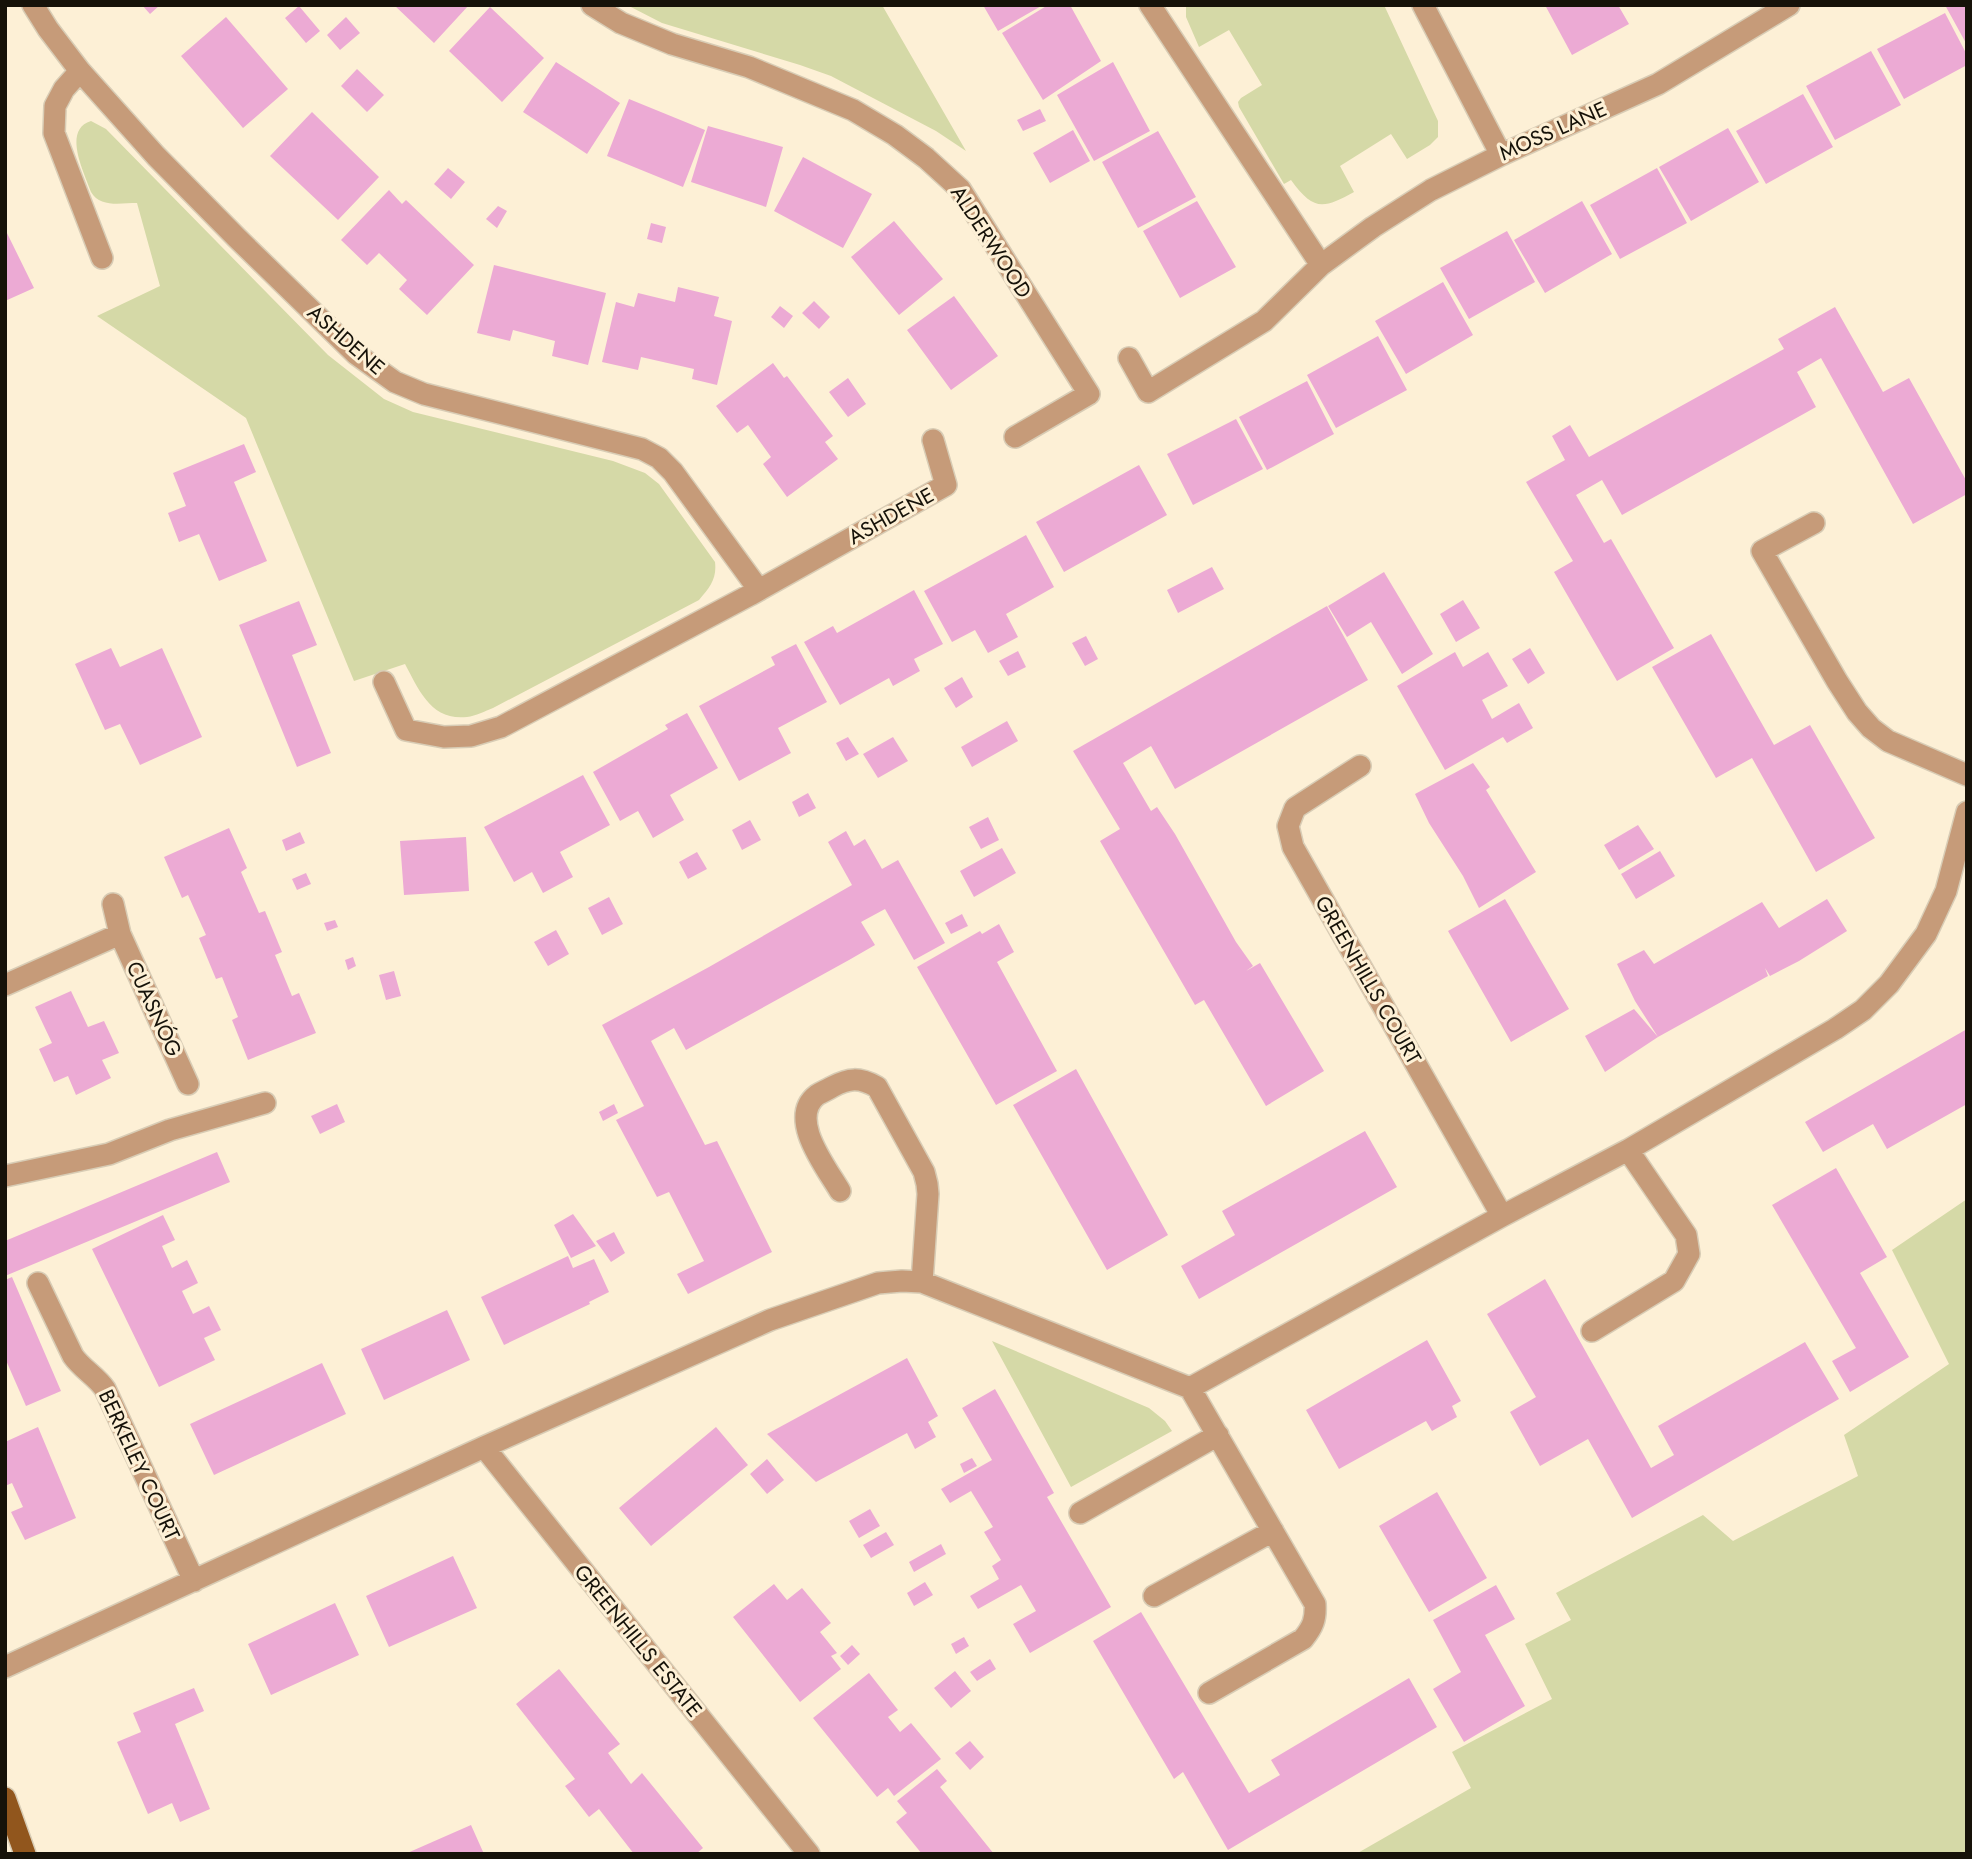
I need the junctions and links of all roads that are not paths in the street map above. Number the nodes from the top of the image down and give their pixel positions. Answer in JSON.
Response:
{"nodes":[{"id":1,"x":33,"y":5,"type":"edge"},
{"id":2,"x":592,"y":5,"type":"edge"},
{"id":3,"x":1150,"y":5,"type":"edge"},
{"id":4,"x":1423,"y":5,"type":"edge"},
{"id":5,"x":1789,"y":5,"type":"edge"},
{"id":6,"x":80,"y":71,"type":"junction"},
{"id":7,"x":1501,"y":155,"type":"junction"},
{"id":8,"x":102,"y":258,"type":"dead end"},
{"id":9,"x":1321,"y":265,"type":"junction"},
{"id":10,"x":1129,"y":358,"type":"dead end"},
{"id":11,"x":1015,"y":437,"type":"dead end"},
{"id":12,"x":933,"y":440,"type":"dead end"},
{"id":13,"x":1814,"y":523,"type":"dead end"},
{"id":14,"x":759,"y":590,"type":"junction"},
{"id":15,"x":384,"y":682,"type":"dead end"},
{"id":16,"x":1360,"y":766,"type":"dead end"},
{"id":17,"x":1967,"y":775,"type":"edge"},
{"id":18,"x":1967,"y":812,"type":"edge"},
{"id":19,"x":113,"y":904,"type":"dead end"},
{"id":20,"x":120,"y":934,"type":"junction"},
{"id":21,"x":5,"y":985,"type":"edge"},
{"id":22,"x":188,"y":1084,"type":"dead end"},
{"id":23,"x":265,"y":1103,"type":"dead end"},
{"id":24,"x":1628,"y":1150,"type":"junction"},
{"id":25,"x":5,"y":1175,"type":"edge"},
{"id":26,"x":840,"y":1191,"type":"dead end"},
{"id":27,"x":1502,"y":1216,"type":"junction"},
{"id":28,"x":922,"y":1282,"type":"junction"},
{"id":29,"x":38,"y":1283,"type":"dead end"},
{"id":30,"x":1591,"y":1331,"type":"dead end"},
{"id":31,"x":1190,"y":1388,"type":"junction"},
{"id":32,"x":1219,"y":1435,"type":"junction"},
{"id":33,"x":484,"y":1447,"type":"junction"},
{"id":34,"x":1080,"y":1513,"type":"dead end"},
{"id":35,"x":1273,"y":1531,"type":"junction"},
{"id":36,"x":194,"y":1581,"type":"junction"},
{"id":37,"x":1154,"y":1596,"type":"dead end"},
{"id":38,"x":5,"y":1667,"type":"edge"},
{"id":39,"x":1209,"y":1693,"type":"dead end"},
{"id":40,"x":5,"y":1798,"type":"edge"},
{"id":41,"x":794,"y":1844,"type":"edge"},
{"id":42,"x":25,"y":1854,"type":"edge"},
{"id":43,"x":809,"y":1854,"type":"edge"}],
"edges":[{"from":1,"to":6,"type":"street","name":"ASHDENE"},
{"from":2,"to":11,"type":"street","name":"ALDERWOOD"},
{"from":3,"to":9,"type":"street"},
{"from":4,"to":7,"type":"street"},
{"from":5,"to":7,"type":"street","name":"MOSS LANE"},
{"from":6,"to":8,"type":"street"},
{"from":6,"to":14,"type":"street","name":"ASHDENE"},
{"from":7,"to":9,"type":"street","name":"MOSS LANE"},
{"from":9,"to":10,"type":"street","name":"MOSS LANE"},
{"from":12,"to":14,"type":"street","name":"ASHDENE"},
{"from":13,"to":17,"type":"street"},
{"from":14,"to":15,"type":"street","name":"ASHDENE"},
{"from":16,"to":27,"type":"street","name":"GREENHILLS COURT"},
{"from":18,"to":24,"type":"street"},
{"from":19,"to":20,"type":"street","name":"CUASNÓG"},
{"from":20,"to":21,"type":"street"},
{"from":20,"to":22,"type":"street","name":"CUASNÓG"},
{"from":23,"to":25,"type":"street"},
{"from":24,"to":27,"type":"street"},
{"from":24,"to":30,"type":"street"},
{"from":26,"to":28,"type":"street"},
{"from":27,"to":31,"type":"street"},
{"from":28,"to":31,"type":"street"},
{"from":28,"to":33,"type":"street"},
{"from":29,"to":36,"type":"street","name":"BERKELEY COURT"},
{"from":31,"to":32,"type":"street"},
{"from":32,"to":34,"type":"street"},
{"from":32,"to":35,"type":"street"},
{"from":33,"to":36,"type":"street"},
{"from":33,"to":41,"type":"street","name":"GREENHILLS ESTATE"},
{"from":35,"to":37,"type":"street"},
{"from":35,"to":39,"type":"street"},
{"from":36,"to":38,"type":"street"},
{"from":40,"to":42,"type":"main road"},
{"from":41,"to":43,"type":"street","name":"GREENHILLS ESTATE"}]}
